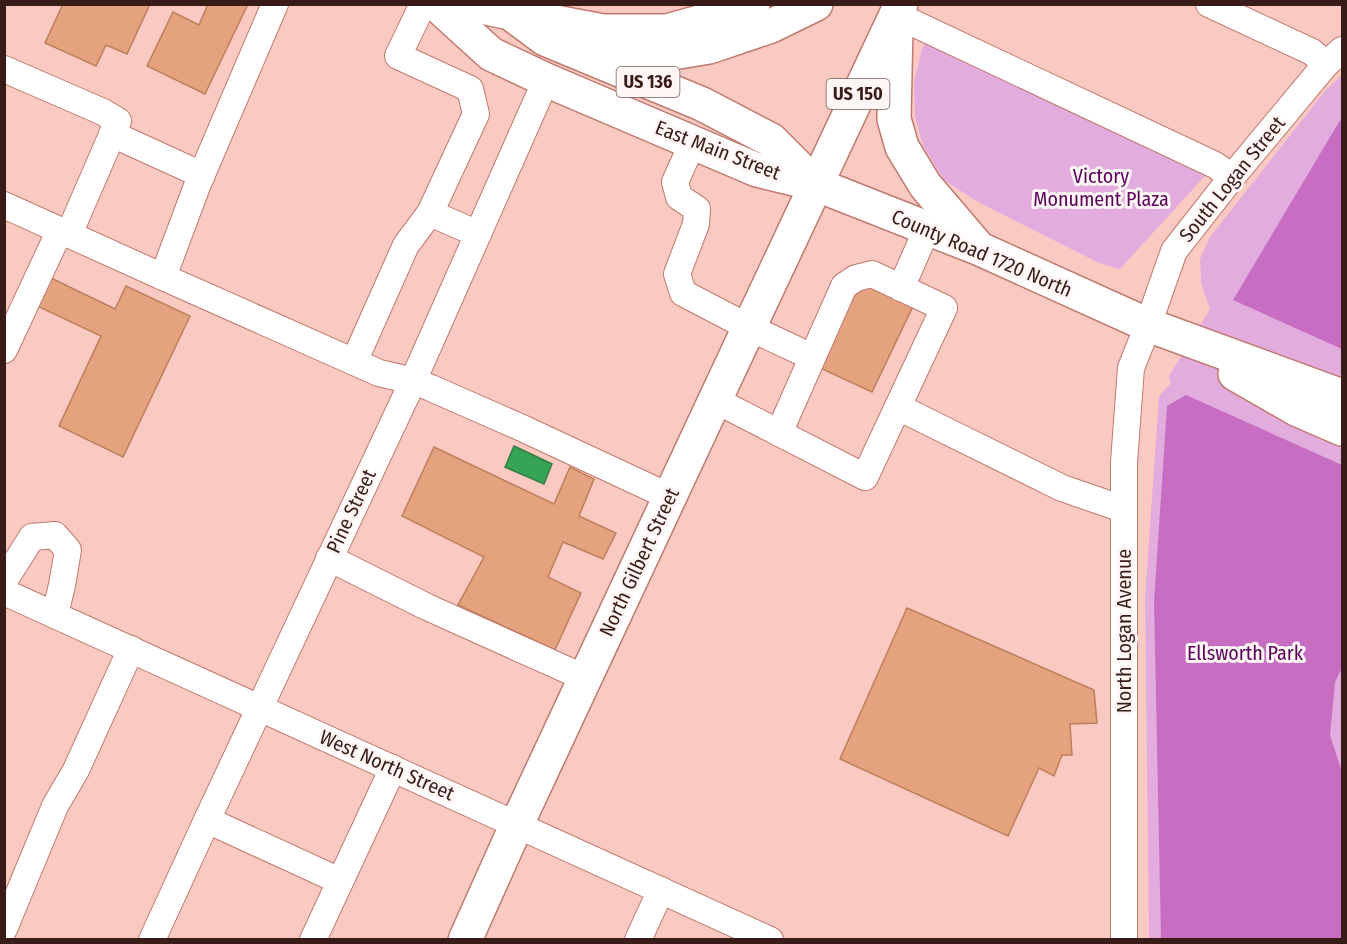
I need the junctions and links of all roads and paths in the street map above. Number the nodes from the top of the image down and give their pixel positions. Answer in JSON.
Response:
{"nodes":[{"id":1,"x":275,"y":4,"type":"edge"},
{"id":2,"x":423,"y":4,"type":"edge"},
{"id":3,"x":436,"y":4,"type":"edge"},
{"id":4,"x":443,"y":4,"type":"edge"},
{"id":5,"x":468,"y":4,"type":"edge"},
{"id":6,"x":753,"y":4,"type":"edge"},
{"id":7,"x":816,"y":4,"type":"edge"},
{"id":8,"x":1209,"y":4,"type":"edge"},
{"id":9,"x":898,"y":10,"type":"edge"},
{"id":10,"x":510,"y":13,"type":"junction"},
{"id":11,"x":585,"y":55,"type":"junction"},
{"id":12,"x":1334,"y":57,"type":"edge"},
{"id":13,"x":4,"y":69,"type":"edge"},
{"id":14,"x":546,"y":80,"type":"junction"},
{"id":15,"x":112,"y":134,"type":"junction"},
{"id":16,"x":693,"y":142,"type":"junction"},
{"id":17,"x":202,"y":175,"type":"junction"},
{"id":18,"x":1232,"y":177,"type":"junction"},
{"id":19,"x":815,"y":184,"type":"junction"},
{"id":20,"x":4,"y":205,"type":"edge"},
{"id":21,"x":430,"y":213,"type":"junction"},
{"id":22,"x":927,"y":229,"type":"junction"},
{"id":23,"x":64,"y":232,"type":"junction"},
{"id":24,"x":478,"y":234,"type":"junction"},
{"id":25,"x":980,"y":249,"type":"junction"},
{"id":26,"x":163,"y":277,"type":"junction"},
{"id":27,"x":901,"y":288,"type":"junction"},
{"id":28,"x":1148,"y":325,"type":"junction"},
{"id":29,"x":748,"y":327,"type":"junction"},
{"id":30,"x":4,"y":350,"type":"edge"},
{"id":31,"x":812,"y":357,"type":"junction"},
{"id":32,"x":354,"y":362,"type":"junction"},
{"id":33,"x":413,"y":381,"type":"junction"},
{"id":34,"x":1342,"y":396,"type":"edge"},
{"id":35,"x":714,"y":400,"type":"junction"},
{"id":36,"x":897,"y":407,"type":"junction"},
{"id":37,"x":1342,"y":429,"type":"edge"},
{"id":38,"x":779,"y":433,"type":"junction"},
{"id":39,"x":670,"y":497,"type":"junction"},
{"id":40,"x":1123,"y":509,"type":"junction"},
{"id":41,"x":329,"y":558,"type":"junction"},
{"id":42,"x":4,"y":581,"type":"edge"},
{"id":43,"x":4,"y":592,"type":"edge"},
{"id":44,"x":55,"y":615,"type":"junction"},
{"id":45,"x":131,"y":649,"type":"junction"},
{"id":46,"x":585,"y":678,"type":"junction"},
{"id":47,"x":260,"y":708,"type":"junction"},
{"id":48,"x":393,"y":768,"type":"junction"},
{"id":49,"x":207,"y":820,"type":"junction"},
{"id":50,"x":517,"y":824,"type":"junction"},
{"id":51,"x":340,"y":881,"type":"junction"},
{"id":52,"x":661,"y":890,"type":"junction"},
{"id":53,"x":4,"y":929,"type":"edge"},
{"id":54,"x":755,"y":936,"type":"edge"},
{"id":55,"x":152,"y":939,"type":"edge"},
{"id":56,"x":313,"y":939,"type":"edge"},
{"id":57,"x":465,"y":939,"type":"edge"},
{"id":58,"x":638,"y":939,"type":"edge"},
{"id":59,"x":1125,"y":939,"type":"edge"}],
"edges":[{"from":1,"to":17,"type":"street"},
{"from":2,"to":21,"type":"street"},
{"from":3,"to":14,"type":"main road","name":"East Main Street","number":"US 136"},
{"from":4,"to":11,"type":"main road"},
{"from":5,"to":10,"type":"main road","name":"East Main Street","number":"US 136"},
{"from":6,"to":10,"type":"main road"},
{"from":7,"to":11,"type":"main road"},
{"from":8,"to":12,"type":"street"},
{"from":9,"to":18,"type":"street"},
{"from":9,"to":19,"type":"main road","number":"US 150"},
{"from":9,"to":25,"type":"main road"},
{"from":10,"to":11,"type":"main road","name":"East Main Street","number":"US 136"},
{"from":11,"to":19,"type":"main road","name":"East Main Street","number":"US 136"},
{"from":12,"to":18,"type":"street","name":"South Logan Street"},
{"from":13,"to":15,"type":"street"},
{"from":14,"to":16,"type":"main road","name":"East Main Street","number":"US 136"},
{"from":14,"to":24,"type":"street","name":"Pine Street"},
{"from":15,"to":17,"type":"street"},
{"from":15,"to":23,"type":"street"},
{"from":16,"to":19,"type":"main road","name":"East Main Street","number":"US 136"},
{"from":16,"to":29,"type":"street"},
{"from":17,"to":26,"type":"street"},
{"from":18,"to":28,"type":"street","name":"South Logan Street"},
{"from":19,"to":22,"type":"main road","name":"County Road 1720 North"},
{"from":19,"to":29,"type":"main road","name":"North Gilbert Street"},
{"from":20,"to":23,"type":"street"},
{"from":21,"to":24,"type":"street"},
{"from":21,"to":32,"type":"street"},
{"from":22,"to":25,"type":"main road","name":"County Road 1720 North"},
{"from":22,"to":27,"type":"street"},
{"from":23,"to":26,"type":"street"},
{"from":23,"to":30,"type":"street"},
{"from":24,"to":33,"type":"street","name":"Pine Street"},
{"from":25,"to":28,"type":"main road","name":"County Road 1720 North"},
{"from":26,"to":32,"type":"street"},
{"from":27,"to":31,"type":"street"},
{"from":27,"to":36,"type":"street"},
{"from":28,"to":34,"type":"main road","name":"County Road 1720 North"},
{"from":28,"to":37,"type":"main road","name":"County Road 1720 North"},
{"from":28,"to":40,"type":"street","name":"North Logan Avenue"},
{"from":29,"to":31,"type":"street"},
{"from":29,"to":35,"type":"main road","name":"North Gilbert Street"},
{"from":31,"to":38,"type":"street"},
{"from":32,"to":33,"type":"street"},
{"from":33,"to":39,"type":"street"},
{"from":33,"to":41,"type":"street","name":"Pine Street"},
{"from":35,"to":38,"type":"street"},
{"from":35,"to":39,"type":"main road","name":"North Gilbert Street"},
{"from":36,"to":38,"type":"street"},
{"from":36,"to":40,"type":"street"},
{"from":39,"to":46,"type":"main road","name":"North Gilbert Street"},
{"from":40,"to":59,"type":"street","name":"North Logan Avenue"},
{"from":41,"to":46,"type":"street"},
{"from":41,"to":47,"type":"street","name":"Pine Street"},
{"from":42,"to":44,"type":"street"},
{"from":43,"to":44,"type":"street","name":"West North Street"},
{"from":44,"to":45,"type":"street","name":"West North Street"},
{"from":45,"to":47,"type":"street","name":"West North Street"},
{"from":45,"to":53,"type":"street"},
{"from":46,"to":50,"type":"main road","name":"North Gilbert Street"},
{"from":47,"to":48,"type":"street","name":"West North Street"},
{"from":47,"to":49,"type":"street","name":"Pine Street"},
{"from":48,"to":50,"type":"street","name":"West North Street"},
{"from":48,"to":51,"type":"street"},
{"from":49,"to":51,"type":"street"},
{"from":49,"to":55,"type":"street","name":"Pine Street"},
{"from":50,"to":52,"type":"street","name":"West North Street"},
{"from":50,"to":57,"type":"main road","name":"North Gilbert Street"},
{"from":51,"to":56,"type":"street"},
{"from":52,"to":54,"type":"street","name":"West North Street"},
{"from":52,"to":58,"type":"street"}]}
